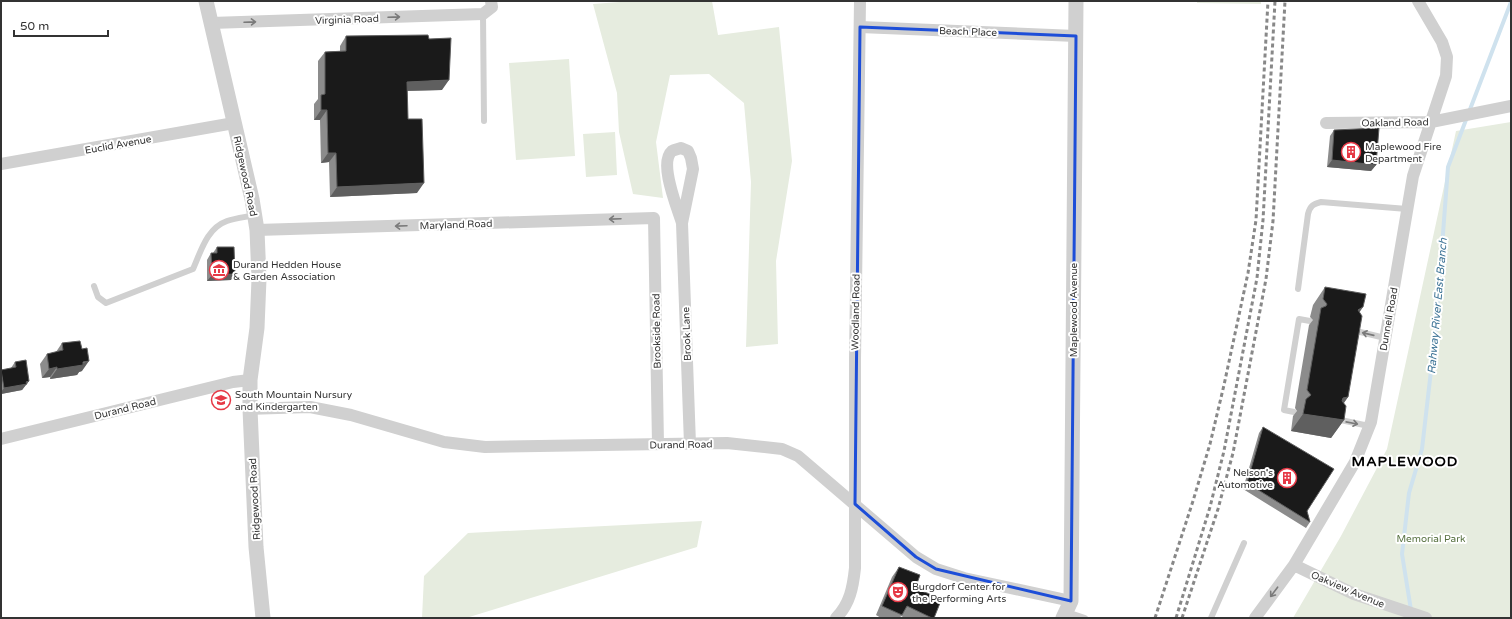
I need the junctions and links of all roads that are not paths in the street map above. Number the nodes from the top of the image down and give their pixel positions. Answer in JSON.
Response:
{"nodes":[{"id":1,"x":206,"y":1,"type":"edge"},
{"id":2,"x":491,"y":1,"type":"edge"},
{"id":3,"x":860,"y":1,"type":"edge"},
{"id":4,"x":1076,"y":1,"type":"edge"},
{"id":5,"x":1418,"y":1,"type":"edge"},
{"id":6,"x":483,"y":14,"type":"junction"},
{"id":7,"x":211,"y":23,"type":"junction"},
{"id":8,"x":860,"y":27,"type":"junction"},
{"id":9,"x":1076,"y":36,"type":"junction"},
{"id":10,"x":1511,"y":106,"type":"edge"},
{"id":11,"x":484,"y":121,"type":"dead end"},
{"id":12,"x":1431,"y":122,"type":"junction"},
{"id":13,"x":1326,"y":123,"type":"dead end"},
{"id":14,"x":234,"y":124,"type":"junction"},
{"id":15,"x":1,"y":164,"type":"edge"},
{"id":16,"x":1407,"y":209,"type":"junction"},
{"id":17,"x":255,"y":215,"type":"junction"},
{"id":18,"x":654,"y":218,"type":"joint"},
{"id":19,"x":682,"y":223,"type":"junction"},
{"id":20,"x":257,"y":230,"type":"junction"},
{"id":21,"x":94,"y":286,"type":"dead end"},
{"id":22,"x":1298,"y":289,"type":"dead end"},
{"id":23,"x":1310,"y":321,"type":"dead end"},
{"id":24,"x":1350,"y":330,"type":"edge"},
{"id":25,"x":1385,"y":338,"type":"junction"},
{"id":26,"x":250,"y":380,"type":"junction"},
{"id":27,"x":250,"y":408,"type":"junction"},
{"id":28,"x":1294,"y":412,"type":"dead end"},
{"id":29,"x":1334,"y":419,"type":"edge"},
{"id":30,"x":1369,"y":426,"type":"junction"},
{"id":31,"x":1,"y":439,"type":"edge"},
{"id":32,"x":658,"y":444,"type":"junction"},
{"id":33,"x":690,"y":444,"type":"junction"},
{"id":34,"x":855,"y":504,"type":"junction"},
{"id":35,"x":1244,"y":543,"type":"dead end"},
{"id":36,"x":1294,"y":565,"type":"junction"},
{"id":37,"x":1067,"y":610,"type":"edge"},
{"id":38,"x":1423,"y":617,"type":"edge"},
{"id":39,"x":263,"y":618,"type":"edge"},
{"id":40,"x":836,"y":618,"type":"edge"},
{"id":41,"x":1085,"y":618,"type":"edge"},
{"id":42,"x":1211,"y":618,"type":"edge"},
{"id":43,"x":1255,"y":618,"type":"edge"}],
"edges":[{"from":1,"to":7,"type":"street","name":"Ridgewood Road"},
{"from":2,"to":6,"type":"street"},
{"from":3,"to":8,"type":"street","name":"Woodland Road"},
{"from":4,"to":9,"type":"street","name":"Maplewood Avenue"},
{"from":5,"to":12,"type":"street","name":"Dunnell Road"},
{"from":7,"to":6,"type":"street","name":"Virginia Road","one_way":true},
{"from":6,"to":11,"type":"lane"},
{"from":7,"to":14,"type":"street","name":"Ridgewood Road"},
{"from":8,"to":9,"type":"street","name":"Beach Place"},
{"from":8,"to":34,"type":"street","name":"Woodland Road"},
{"from":9,"to":37,"type":"street","name":"Maplewood Avenue"},
{"from":10,"to":12,"type":"street","name":"Oakland Road"},
{"from":12,"to":13,"type":"street","name":"Oakland Road"},
{"from":12,"to":16,"type":"street","name":"Dunnell Road"},
{"from":14,"to":15,"type":"street","name":"Euclid Avenue"},
{"from":14,"to":17,"type":"street","name":"Ridgewood Road"},
{"from":16,"to":22,"type":"lane"},
{"from":16,"to":25,"type":"street","name":"Dunnell Road"},
{"from":17,"to":20,"type":"street","name":"Ridgewood Road"},
{"from":17,"to":21,"type":"lane"},
{"from":18,"to":20,"type":"street","name":"Maryland Road","one_way":true},
{"from":18,"to":32,"type":"street","name":"Brookside Road"},
{"from":19,"to":19,"type":"street","name":"Brook Lane"},
{"from":19,"to":33,"type":"street","name":"Brook Lane"},
{"from":20,"to":26,"type":"street","name":"Ridgewood Road"},
{"from":23,"to":28,"type":"lane"},
{"from":25,"to":24,"type":"lane","one_way":true},
{"from":25,"to":30,"type":"street","name":"Dunnell Road"},
{"from":26,"to":27,"type":"street","name":"Ridgewood Road"},
{"from":26,"to":31,"type":"street","name":"Durand Road"},
{"from":27,"to":32,"type":"street","name":"Durand Road"},
{"from":27,"to":39,"type":"street","name":"Ridgewood Road"},
{"from":29,"to":30,"type":"lane","one_way":true},
{"from":30,"to":36,"type":"street","name":"Dunnell Road"},
{"from":32,"to":33,"type":"street","name":"Durand Road"},
{"from":33,"to":34,"type":"street","name":"Durand Road"},
{"from":34,"to":37,"type":"street","name":"Durand Road"},
{"from":34,"to":40,"type":"street","name":"Woodland Road"},
{"from":35,"to":42,"type":"lane"},
{"from":36,"to":38,"type":"street","name":"Oakview Avenue"},
{"from":36,"to":43,"type":"street","name":"Dunnell Road","one_way":true},
{"from":37,"to":41,"type":"lane"}]}
